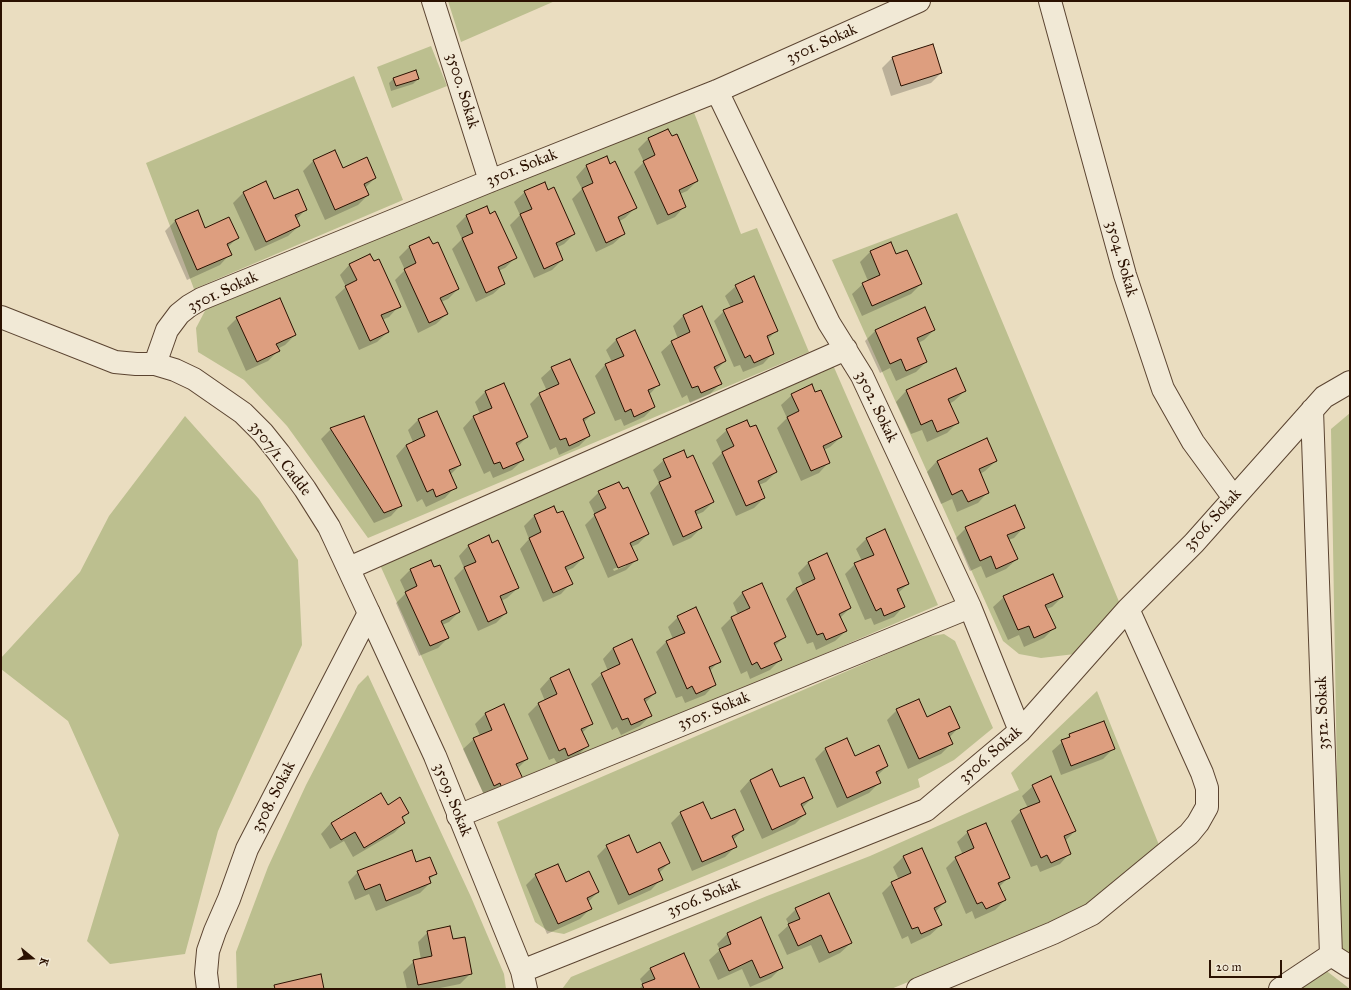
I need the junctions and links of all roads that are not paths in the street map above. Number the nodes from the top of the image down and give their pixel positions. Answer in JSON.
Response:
{"nodes":[{"id":1,"x":433,"y":1,"type":"edge"},
{"id":2,"x":919,"y":1,"type":"edge"},
{"id":3,"x":1050,"y":1,"type":"edge"},
{"id":4,"x":717,"y":91,"type":"junction"},
{"id":5,"x":490,"y":181,"type":"junction"},
{"id":6,"x":1,"y":317,"type":"edge"},
{"id":7,"x":846,"y":349,"type":"junction"},
{"id":8,"x":155,"y":364,"type":"junction"},
{"id":9,"x":1350,"y":382,"type":"edge"},
{"id":10,"x":1312,"y":410,"type":"junction"},
{"id":11,"x":1234,"y":498,"type":"junction"},
{"id":12,"x":349,"y":568,"type":"junction"},
{"id":13,"x":970,"y":606,"type":"junction"},
{"id":14,"x":1128,"y":609,"type":"junction"},
{"id":15,"x":369,"y":613,"type":"junction"},
{"id":16,"x":1020,"y":731,"type":"junction"},
{"id":17,"x":458,"y":816,"type":"junction"},
{"id":18,"x":1331,"y":955,"type":"junction"},
{"id":19,"x":1350,"y":967,"type":"edge"},
{"id":20,"x":524,"y":980,"type":"edge"},
{"id":21,"x":208,"y":989,"type":"edge"},
{"id":22,"x":918,"y":989,"type":"edge"},
{"id":23,"x":1280,"y":989,"type":"edge"}],
"edges":[{"from":1,"to":5,"type":"street","name":"3500. Sokak"},
{"from":2,"to":4,"type":"street","name":"3501. Sokak"},
{"from":3,"to":11,"type":"street","name":"3504. Sokak"},
{"from":4,"to":5,"type":"street","name":"3501. Sokak"},
{"from":4,"to":7,"type":"street","name":"3502. Sokak"},
{"from":5,"to":8,"type":"street","name":"3501. Sokak"},
{"from":6,"to":8,"type":"street","name":"3507/1. Cadde"},
{"from":7,"to":12,"type":"street"},
{"from":7,"to":13,"type":"street","name":"3502. Sokak"},
{"from":8,"to":12,"type":"street","name":"3507/1. Cadde"},
{"from":9,"to":10,"type":"street","name":"3506. Sokak"},
{"from":10,"to":11,"type":"street","name":"3506. Sokak"},
{"from":10,"to":18,"type":"street","name":"3512. Sokak"},
{"from":11,"to":14,"type":"street","name":"3506. Sokak"},
{"from":12,"to":15,"type":"street","name":"3507/1. Cadde"},
{"from":13,"to":16,"type":"street","name":"3502. Sokak"},
{"from":13,"to":17,"type":"street","name":"3505. Sokak"},
{"from":14,"to":16,"type":"street","name":"3506. Sokak"},
{"from":14,"to":22,"type":"street"},
{"from":15,"to":17,"type":"street","name":"3509. Sokak"},
{"from":15,"to":21,"type":"street","name":"3508. Sokak"},
{"from":16,"to":20,"type":"street","name":"3506. Sokak"},
{"from":17,"to":20,"type":"street","name":"3509. Sokak"},
{"from":18,"to":19,"type":"street"},
{"from":18,"to":23,"type":"street"}]}
